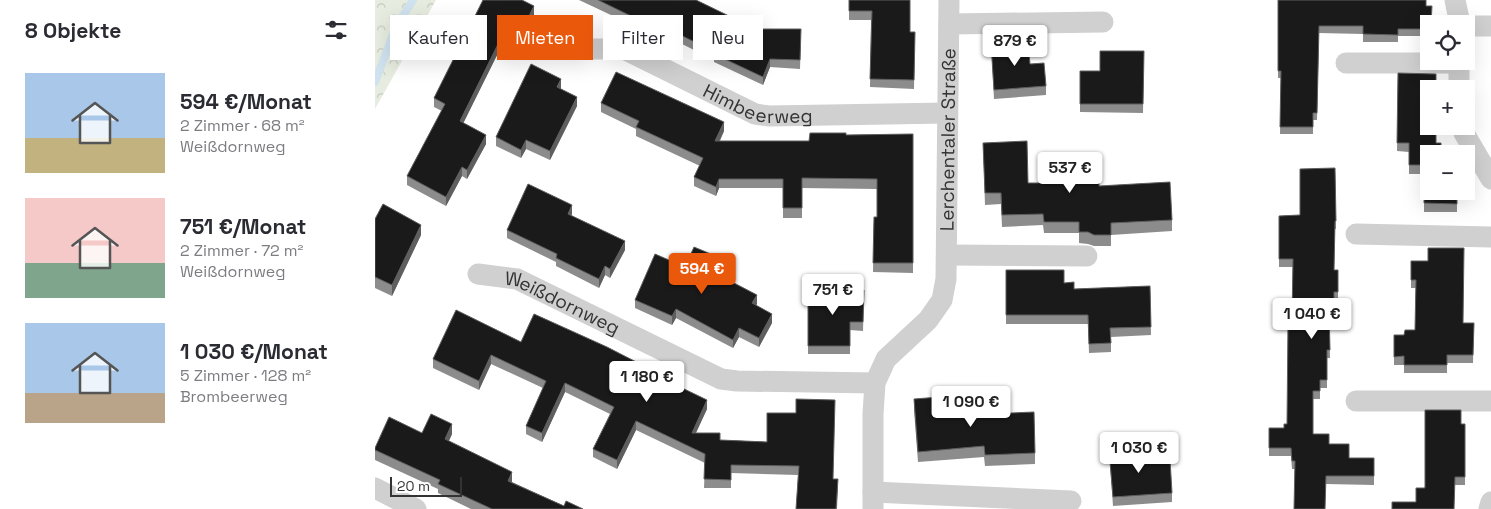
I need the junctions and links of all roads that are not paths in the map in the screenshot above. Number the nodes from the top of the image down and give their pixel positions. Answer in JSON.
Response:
{"nodes":[{"id":1,"x":949,"y":0,"type":"edge"},
{"id":2,"x":1455,"y":0,"type":"edge"},
{"id":3,"x":1458,"y":15,"type":"edge"},
{"id":4,"x":1103,"y":22,"type":"dead end"},
{"id":5,"x":949,"y":24,"type":"junction"},
{"id":6,"x":1475,"y":26,"type":"edge"},
{"id":7,"x":1491,"y":26,"type":"edge"},
{"id":8,"x":593,"y":48,"type":"edge"},
{"id":9,"x":1420,"y":62,"type":"edge"},
{"id":10,"x":1346,"y":63,"type":"dead end"},
{"id":11,"x":947,"y":113,"type":"junction"},
{"id":12,"x":1465,"y":135,"type":"edge"},
{"id":13,"x":1491,"y":179,"type":"edge"},
{"id":14,"x":1356,"y":234,"type":"dead end"},
{"id":15,"x":1491,"y":237,"type":"edge"},
{"id":16,"x":947,"y":255,"type":"junction"},
{"id":17,"x":1087,"y":256,"type":"dead end"},
{"id":18,"x":478,"y":274,"type":"dead end"},
{"id":19,"x":875,"y":383,"type":"junction"},
{"id":20,"x":1356,"y":401,"type":"dead end"},
{"id":21,"x":1491,"y":401,"type":"edge"},
{"id":22,"x":375,"y":488,"type":"edge"},
{"id":23,"x":873,"y":501,"type":"edge"},
{"id":24,"x":1071,"y":501,"type":"dead end"},
{"id":25,"x":1491,"y":502,"type":"edge"},
{"id":26,"x":416,"y":509,"type":"edge"},
{"id":27,"x":1489,"y":509,"type":"edge"}],
"edges":[{"from":1,"to":5,"type":"street","name":"Lerchentaler Straße"},
{"from":2,"to":3,"type":"street"},
{"from":4,"to":5,"type":"street","name":"Lerchentaler Straße"},
{"from":5,"to":11,"type":"street","name":"Lerchentaler Straße"},
{"from":6,"to":7,"type":"street"},
{"from":8,"to":11,"type":"street","name":"Himbeerweg"},
{"from":9,"to":10,"type":"street"},
{"from":11,"to":16,"type":"street","name":"Lerchentaler Straße"},
{"from":12,"to":13,"type":"street"},
{"from":14,"to":15,"type":"street"},
{"from":16,"to":17,"type":"street","name":"Lerchentaler Straße"},
{"from":16,"to":19,"type":"street","name":"Lerchentaler Straße"},
{"from":18,"to":19,"type":"street","name":"Weißdornweg"},
{"from":19,"to":23,"type":"street","name":"Lerchentaler Straße"},
{"from":20,"to":21,"type":"street"},
{"from":22,"to":26,"type":"street"},
{"from":23,"to":24,"type":"street"},
{"from":25,"to":27,"type":"street"}]}
